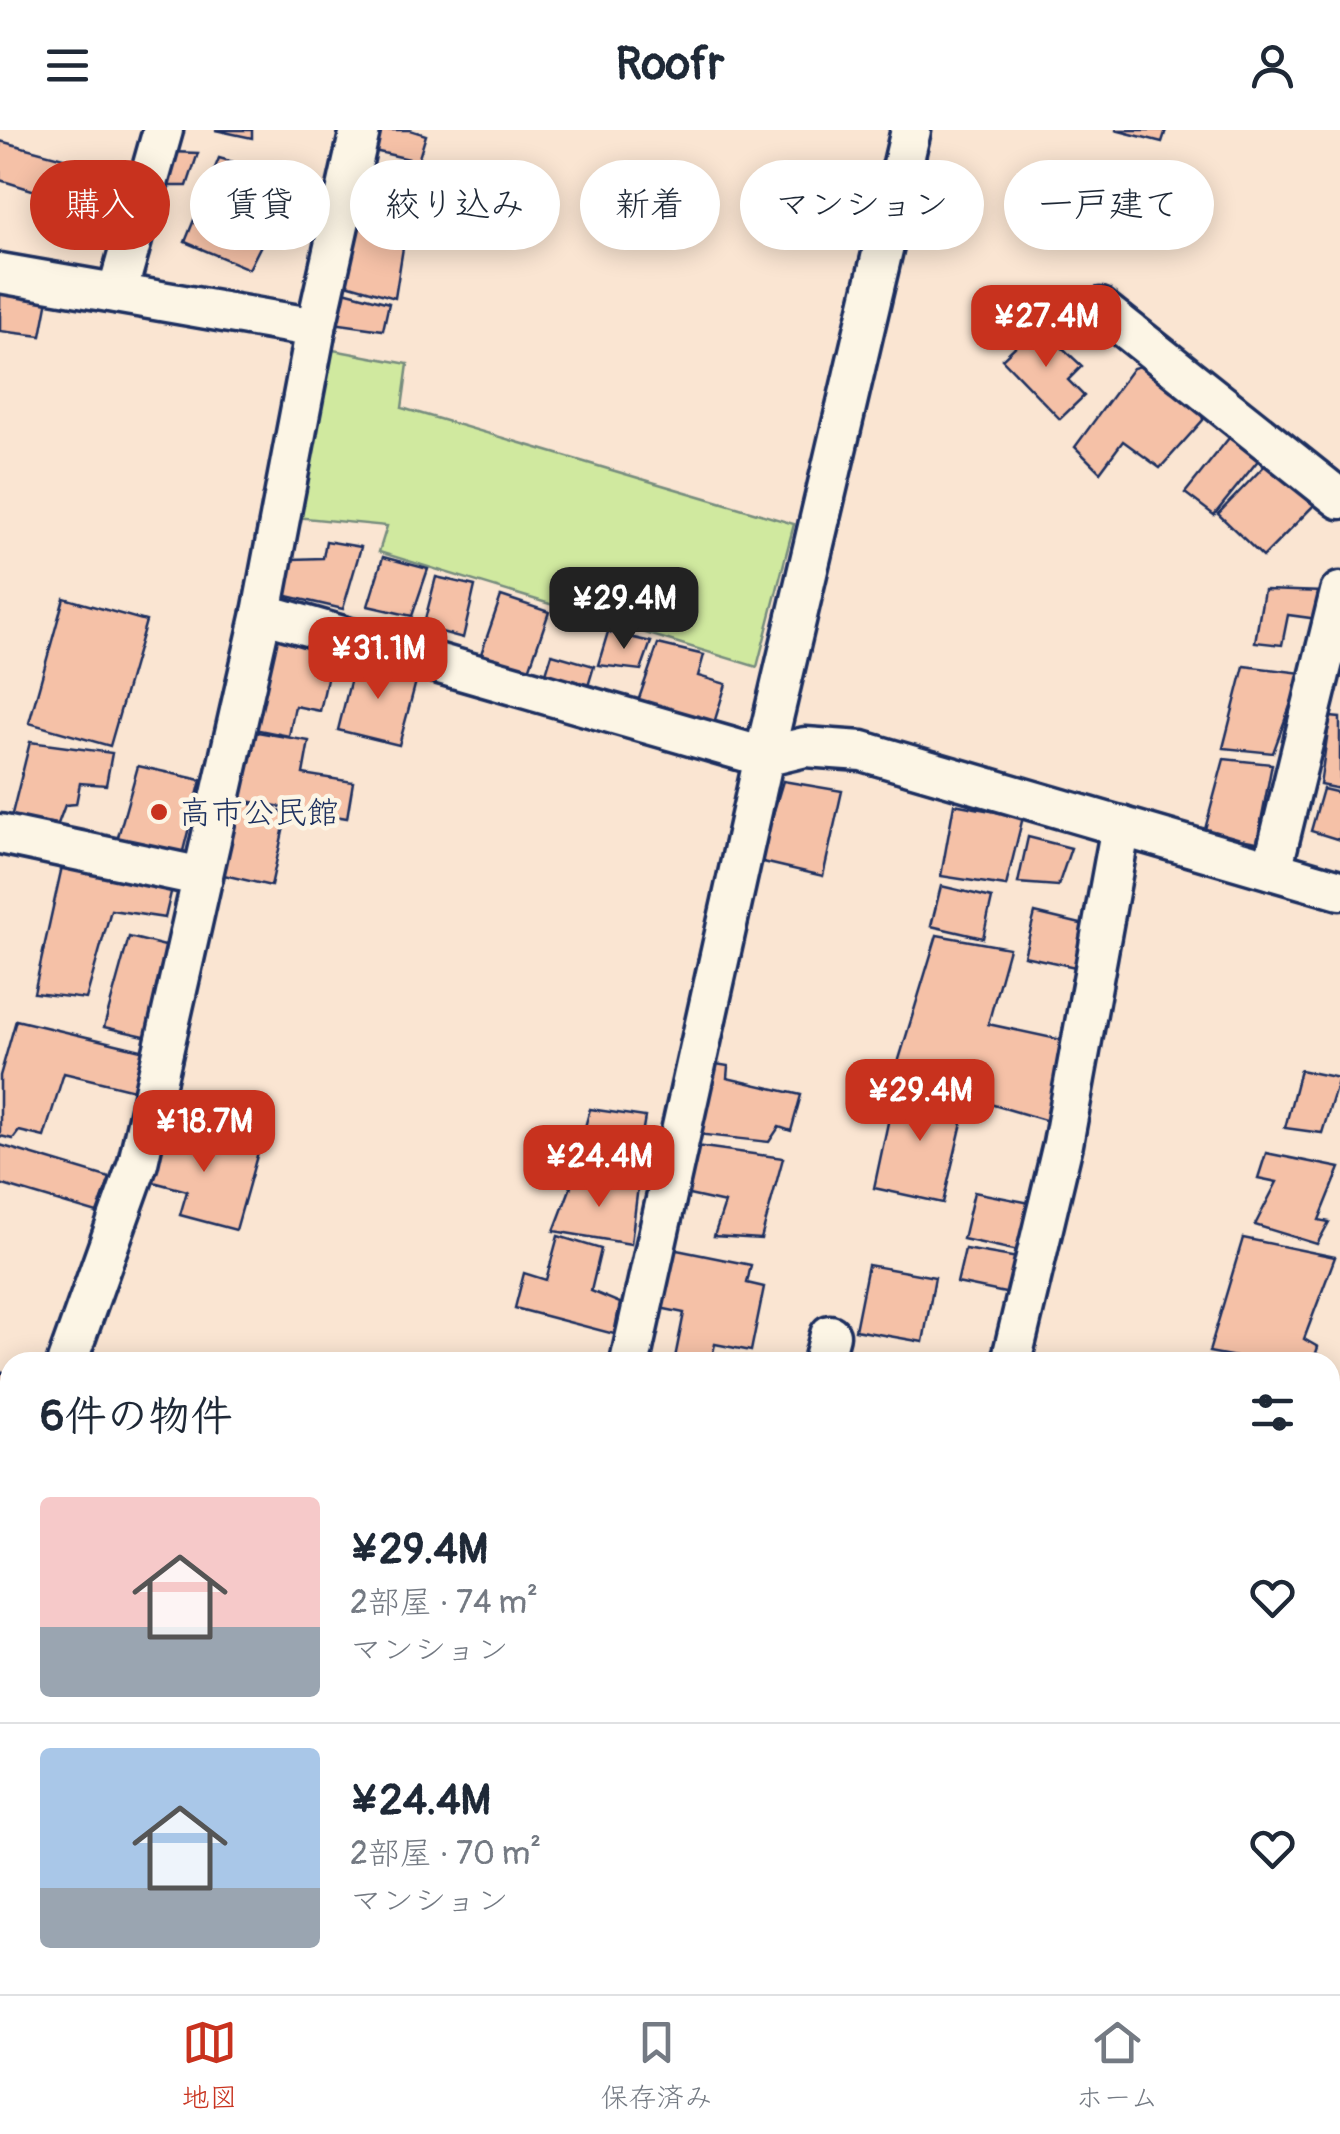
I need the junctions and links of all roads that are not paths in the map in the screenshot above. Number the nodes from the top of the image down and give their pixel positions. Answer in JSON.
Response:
{"nodes":[{"id":1,"x":163,"y":130,"type":"edge"},
{"id":2,"x":360,"y":130,"type":"edge"},
{"id":3,"x":911,"y":130,"type":"edge"},
{"id":4,"x":0,"y":273,"type":"edge"},
{"id":5,"x":117,"y":293,"type":"junction"},
{"id":6,"x":1100,"y":308,"type":"dead end"},
{"id":7,"x":316,"y":328,"type":"junction"},
{"id":8,"x":1340,"y":499,"type":"edge"},
{"id":9,"x":1340,"y":592,"type":"edge"},
{"id":10,"x":262,"y":613,"type":"junction"},
{"id":11,"x":764,"y":756,"type":"junction"},
{"id":12,"x":1121,"y":826,"type":"junction"},
{"id":13,"x":0,"y":834,"type":"edge"},
{"id":14,"x":1272,"y":870,"type":"junction"},
{"id":15,"x":203,"y":877,"type":"junction"},
{"id":16,"x":1340,"y":890,"type":"edge"},
{"id":17,"x":72,"y":1352,"type":"edge"},
{"id":18,"x":632,"y":1352,"type":"edge"},
{"id":19,"x":1013,"y":1352,"type":"edge"}],
"edges":[{"from":1,"to":5,"type":"street"},
{"from":2,"to":7,"type":"street"},
{"from":3,"to":11,"type":"street"},
{"from":4,"to":5,"type":"street"},
{"from":5,"to":7,"type":"street"},
{"from":6,"to":8,"type":"street"},
{"from":7,"to":10,"type":"street"},
{"from":9,"to":14,"type":"street"},
{"from":10,"to":11,"type":"street"},
{"from":10,"to":15,"type":"street"},
{"from":11,"to":12,"type":"street"},
{"from":11,"to":18,"type":"street"},
{"from":12,"to":14,"type":"street"},
{"from":12,"to":19,"type":"street"},
{"from":13,"to":15,"type":"street"},
{"from":14,"to":16,"type":"street"},
{"from":15,"to":17,"type":"street"}]}
